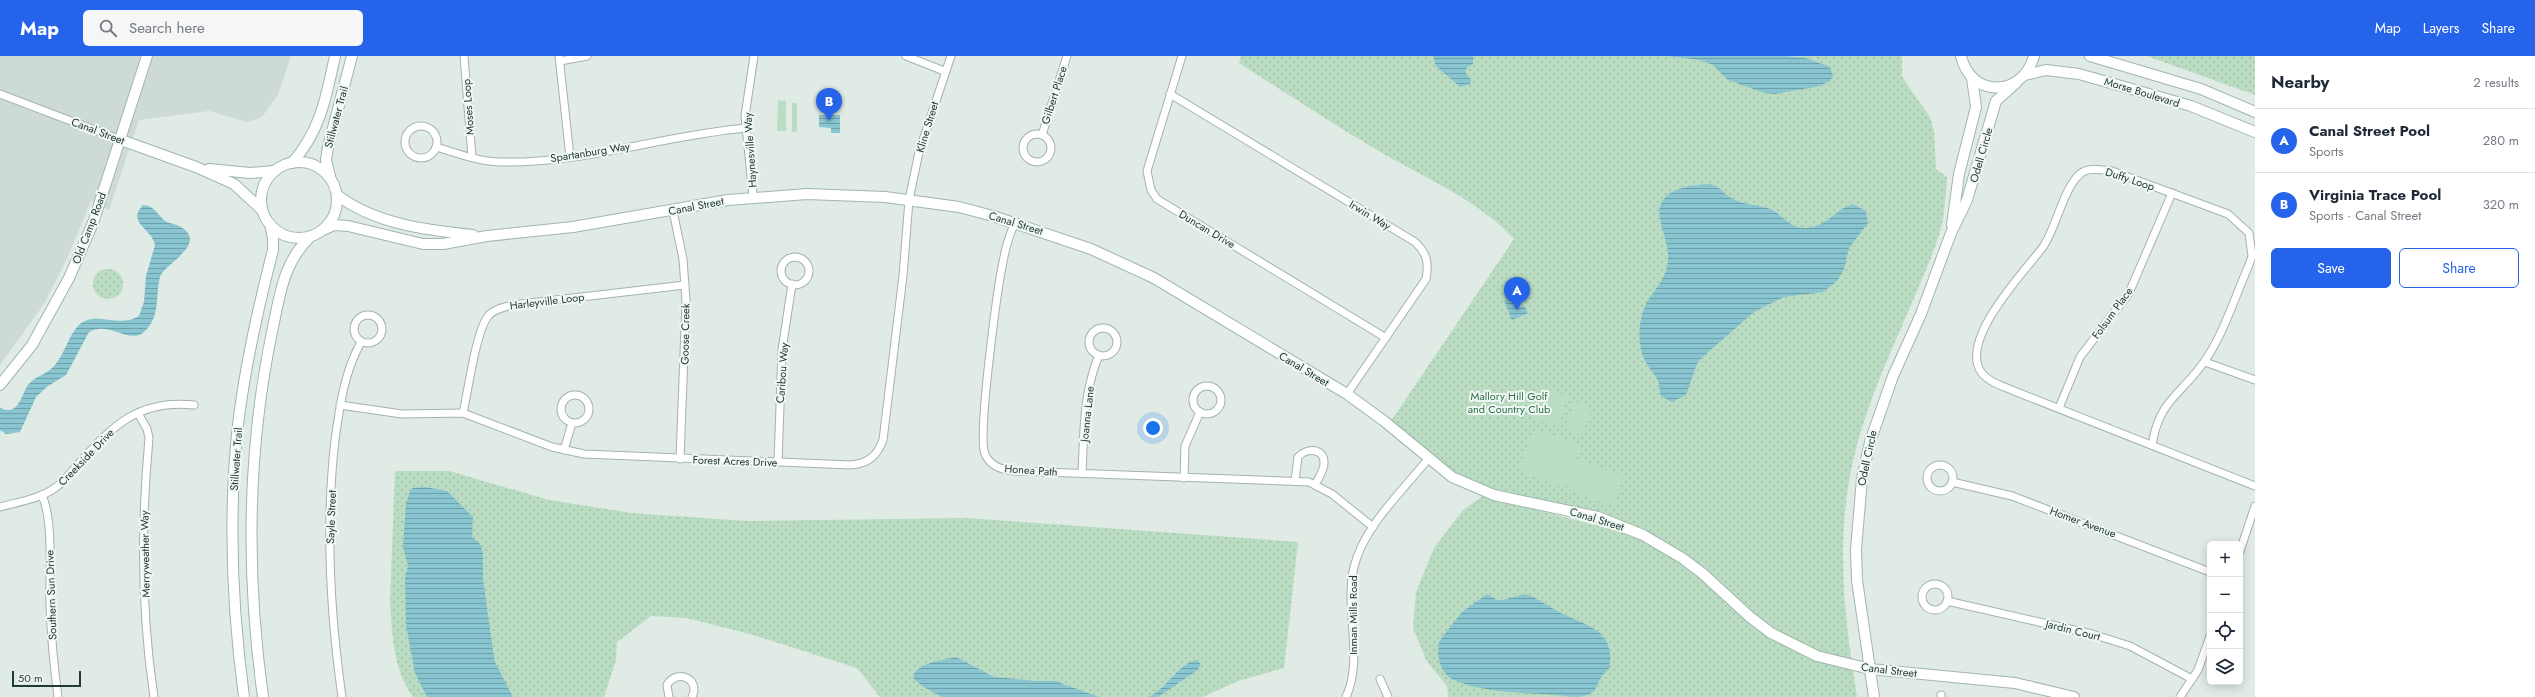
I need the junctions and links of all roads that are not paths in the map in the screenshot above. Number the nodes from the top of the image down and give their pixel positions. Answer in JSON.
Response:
{"nodes":[{"id":1,"x":147,"y":56,"type":"edge"},
{"id":2,"x":335,"y":56,"type":"edge"},
{"id":3,"x":352,"y":56,"type":"edge"},
{"id":4,"x":464,"y":56,"type":"edge"},
{"id":5,"x":587,"y":56,"type":"edge"},
{"id":6,"x":754,"y":56,"type":"edge"},
{"id":7,"x":906,"y":56,"type":"edge"},
{"id":8,"x":951,"y":56,"type":"edge"},
{"id":9,"x":1067,"y":56,"type":"edge"},
{"id":10,"x":1182,"y":56,"type":"edge"},
{"id":11,"x":1952,"y":56,"type":"edge"},
{"id":12,"x":2034,"y":56,"type":"edge"},
{"id":13,"x":2090,"y":56,"type":"edge"},
{"id":14,"x":559,"y":58,"type":"edge"},
{"id":15,"x":1962,"y":60,"type":"edge"},
{"id":16,"x":944,"y":71,"type":"junction"},
{"id":17,"x":2025,"y":75,"type":"junction"},
{"id":18,"x":1972,"y":78,"type":"junction"},
{"id":19,"x":2017,"y":82,"type":"junction"},
{"id":20,"x":0,"y":94,"type":"edge"},
{"id":21,"x":1170,"y":94,"type":"junction"},
{"id":22,"x":2255,"y":112,"type":"edge"},
{"id":23,"x":746,"y":128,"type":"junction"},
{"id":24,"x":2255,"y":132,"type":"edge"},
{"id":25,"x":1042,"y":135,"type":"dead end"},
{"id":26,"x":121,"y":140,"type":"junction"},
{"id":27,"x":436,"y":147,"type":"junction"},
{"id":28,"x":472,"y":157,"type":"junction"},
{"id":29,"x":570,"y":157,"type":"junction"},
{"id":30,"x":292,"y":162,"type":"junction"},
{"id":31,"x":196,"y":167,"type":"junction"},
{"id":32,"x":274,"y":171,"type":"junction"},
{"id":33,"x":330,"y":178,"type":"junction"},
{"id":34,"x":2172,"y":193,"type":"junction"},
{"id":35,"x":337,"y":195,"type":"junction"},
{"id":36,"x":753,"y":197,"type":"junction"},
{"id":37,"x":910,"y":200,"type":"junction"},
{"id":38,"x":262,"y":210,"type":"junction"},
{"id":39,"x":672,"y":211,"type":"junction"},
{"id":40,"x":1015,"y":222,"type":"junction"},
{"id":41,"x":270,"y":224,"type":"junction"},
{"id":42,"x":415,"y":226,"type":"junction"},
{"id":43,"x":323,"y":230,"type":"junction"},
{"id":44,"x":1951,"y":233,"type":"junction"},
{"id":45,"x":311,"y":236,"type":"junction"},
{"id":46,"x":487,"y":236,"type":"junction"},
{"id":47,"x":412,"y":242,"type":"junction"},
{"id":48,"x":792,"y":284,"type":"dead end"},
{"id":49,"x":685,"y":285,"type":"junction"},
{"id":50,"x":1386,"y":338,"type":"junction"},
{"id":51,"x":361,"y":342,"type":"dead end"},
{"id":52,"x":1099,"y":355,"type":"dead end"},
{"id":53,"x":2205,"y":362,"type":"junction"},
{"id":54,"x":2255,"y":380,"type":"edge"},
{"id":55,"x":0,"y":385,"type":"edge"},
{"id":56,"x":1347,"y":394,"type":"junction"},
{"id":57,"x":194,"y":405,"type":"dead end"},
{"id":58,"x":340,"y":405,"type":"junction"},
{"id":59,"x":2059,"y":408,"type":"junction"},
{"id":60,"x":1200,"y":412,"type":"dead end"},
{"id":61,"x":138,"y":413,"type":"junction"},
{"id":62,"x":463,"y":413,"type":"junction"},
{"id":63,"x":572,"y":423,"type":"dead end"},
{"id":64,"x":2152,"y":445,"type":"junction"},
{"id":65,"x":564,"y":450,"type":"junction"},
{"id":66,"x":680,"y":458,"type":"junction"},
{"id":67,"x":1428,"y":459,"type":"junction"},
{"id":68,"x":778,"y":462,"type":"junction"},
{"id":69,"x":1082,"y":473,"type":"junction"},
{"id":70,"x":1184,"y":478,"type":"junction"},
{"id":71,"x":1295,"y":481,"type":"junction"},
{"id":72,"x":1952,"y":482,"type":"dead end"},
{"id":73,"x":1316,"y":485,"type":"junction"},
{"id":74,"x":2255,"y":486,"type":"edge"},
{"id":75,"x":42,"y":495,"type":"junction"},
{"id":76,"x":2255,"y":506,"type":"edge"},
{"id":77,"x":0,"y":507,"type":"edge"},
{"id":78,"x":1373,"y":528,"type":"junction"},
{"id":79,"x":2243,"y":542,"type":"edge"},
{"id":80,"x":2207,"y":571,"type":"edge"},
{"id":81,"x":1947,"y":601,"type":"dead end"},
{"id":82,"x":2207,"y":644,"type":"edge"},
{"id":83,"x":1870,"y":669,"type":"junction"},
{"id":84,"x":1380,"y":679,"type":"dead end"},
{"id":85,"x":2192,"y":679,"type":"junction"},
{"id":86,"x":58,"y":697,"type":"edge"},
{"id":87,"x":154,"y":697,"type":"edge"},
{"id":88,"x":244,"y":697,"type":"edge"},
{"id":89,"x":262,"y":697,"type":"edge"},
{"id":90,"x":342,"y":697,"type":"edge"},
{"id":91,"x":669,"y":697,"type":"edge"},
{"id":92,"x":692,"y":697,"type":"edge"},
{"id":93,"x":1346,"y":697,"type":"edge"},
{"id":94,"x":1388,"y":697,"type":"edge"},
{"id":95,"x":1874,"y":697,"type":"edge"},
{"id":96,"x":2074,"y":697,"type":"edge"},
{"id":97,"x":2180,"y":697,"type":"edge"}],
"edges":[{"from":1,"to":26,"type":"street","name":"Old Camp Road"},
{"from":2,"to":30,"type":"street","name":"Stillwater Trail"},
{"from":3,"to":33,"type":"street","name":"Stillwater Trail"},
{"from":4,"to":28,"type":"street","name":"Moses Loop"},
{"from":5,"to":14,"type":"street"},
{"from":6,"to":23,"type":"street","name":"Haynesville Way"},
{"from":7,"to":16,"type":"street"},
{"from":8,"to":16,"type":"street","name":"Kline Street"},
{"from":9,"to":25,"type":"street","name":"Gilbert Place"},
{"from":10,"to":21,"type":"street","name":"Duncan Drive"},
{"from":11,"to":15,"type":"street"},
{"from":12,"to":17,"type":"street"},
{"from":13,"to":22,"type":"street","name":"Morse Boulevard"},
{"from":14,"to":29,"type":"street"},
{"from":15,"to":18,"type":"street"},
{"from":16,"to":37,"type":"street","name":"Kline Street"},
{"from":17,"to":19,"type":"street","name":"Odell Circle"},
{"from":17,"to":24,"type":"street","name":"Morse Boulevard"},
{"from":18,"to":19,"type":"street"},
{"from":18,"to":44,"type":"street","name":"Odell Circle"},
{"from":19,"to":44,"type":"street","name":"Odell Circle"},
{"from":20,"to":26,"type":"street","name":"Canal Street"},
{"from":21,"to":50,"type":"street","name":"Duncan Drive"},
{"from":21,"to":50,"type":"street","name":"Irwin Way"},
{"from":23,"to":29,"type":"street","name":"Spartanburg Way"},
{"from":23,"to":36,"type":"street","name":"Haynesville Way"},
{"from":26,"to":31,"type":"street","name":"Canal Street"},
{"from":26,"to":55,"type":"street","name":"Old Camp Road"},
{"from":27,"to":27,"type":"street"},
{"from":27,"to":28,"type":"street","name":"Spartanburg Way"},
{"from":28,"to":29,"type":"street","name":"Spartanburg Way"},
{"from":30,"to":32,"type":"street"},
{"from":30,"to":33,"type":"street"},
{"from":31,"to":32,"type":"street","name":"Canal Street"},
{"from":31,"to":38,"type":"street","name":"Canal Street"},
{"from":32,"to":38,"type":"street"},
{"from":33,"to":35,"type":"street"},
{"from":34,"to":53,"type":"street","name":"Duffy Loop"},
{"from":34,"to":59,"type":"street","name":"Folsum Place"},
{"from":34,"to":59,"type":"street","name":"Duffy Loop"},
{"from":35,"to":42,"type":"street","name":"Canal Street"},
{"from":35,"to":43,"type":"street"},
{"from":36,"to":37,"type":"street","name":"Canal Street"},
{"from":36,"to":39,"type":"street","name":"Canal Street"},
{"from":37,"to":40,"type":"street","name":"Canal Street"},
{"from":37,"to":68,"type":"street","name":"Forest Acres Drive"},
{"from":38,"to":41,"type":"street"},
{"from":39,"to":46,"type":"street","name":"Canal Street"},
{"from":39,"to":49,"type":"street","name":"Goose Creek"},
{"from":40,"to":56,"type":"street","name":"Canal Street"},
{"from":40,"to":69,"type":"street","name":"Honea Path"},
{"from":41,"to":45,"type":"street"},
{"from":41,"to":88,"type":"street","name":"Stillwater Trail"},
{"from":42,"to":46,"type":"street","name":"Canal Street"},
{"from":42,"to":47,"type":"street"},
{"from":43,"to":45,"type":"street"},
{"from":43,"to":47,"type":"street","name":"Canal Street"},
{"from":44,"to":83,"type":"street","name":"Odell Circle"},
{"from":45,"to":89,"type":"street","name":"Stillwater Trail"},
{"from":46,"to":47,"type":"street","name":"Canal Street"},
{"from":48,"to":68,"type":"street","name":"Caribou Way"},
{"from":49,"to":62,"type":"street","name":"Harleyville Loop"},
{"from":49,"to":66,"type":"street","name":"Goose Creek"},
{"from":50,"to":56,"type":"street","name":"Irwin Way"},
{"from":51,"to":58,"type":"street","name":"Sayle Street"},
{"from":52,"to":69,"type":"street","name":"Joanna Lane"},
{"from":53,"to":54,"type":"street"},
{"from":53,"to":64,"type":"street","name":"Duffy Loop"},
{"from":56,"to":67,"type":"street","name":"Canal Street"},
{"from":57,"to":61,"type":"street","name":"Creekside Drive"},
{"from":58,"to":62,"type":"street","name":"Forest Acres Drive"},
{"from":58,"to":90,"type":"street","name":"Sayle Street"},
{"from":59,"to":64,"type":"street","name":"Duffy Loop"},
{"from":60,"to":70,"type":"street"},
{"from":61,"to":75,"type":"street","name":"Creekside Drive"},
{"from":61,"to":87,"type":"street","name":"Merryweather Way"},
{"from":62,"to":65,"type":"street","name":"Forest Acres Drive"},
{"from":63,"to":65,"type":"street"},
{"from":64,"to":74,"type":"street","name":"Duffy Loop"},
{"from":65,"to":66,"type":"street","name":"Forest Acres Drive"},
{"from":66,"to":68,"type":"street","name":"Forest Acres Drive"},
{"from":67,"to":78,"type":"street","name":"Inman Mills Road"},
{"from":67,"to":83,"type":"street","name":"Canal Street"},
{"from":69,"to":70,"type":"street","name":"Honea Path"},
{"from":70,"to":71,"type":"street","name":"Honea Path"},
{"from":71,"to":73,"type":"street","name":"Honea Path"},
{"from":71,"to":73,"type":"street"},
{"from":72,"to":80,"type":"street","name":"Homer Avenue"},
{"from":73,"to":78,"type":"street","name":"Honea Path"},
{"from":75,"to":77,"type":"street","name":"Creekside Drive"},
{"from":75,"to":86,"type":"street","name":"Southern Sun Drive"},
{"from":76,"to":79,"type":"street"},
{"from":78,"to":93,"type":"street","name":"Inman Mills Road"},
{"from":81,"to":85,"type":"street","name":"Jardin Court"},
{"from":82,"to":85,"type":"street"},
{"from":83,"to":95,"type":"street","name":"Odell Circle"},
{"from":83,"to":96,"type":"street","name":"Canal Street"},
{"from":84,"to":94,"type":"street"},
{"from":85,"to":97,"type":"street"},
{"from":91,"to":92,"type":"street"}]}
